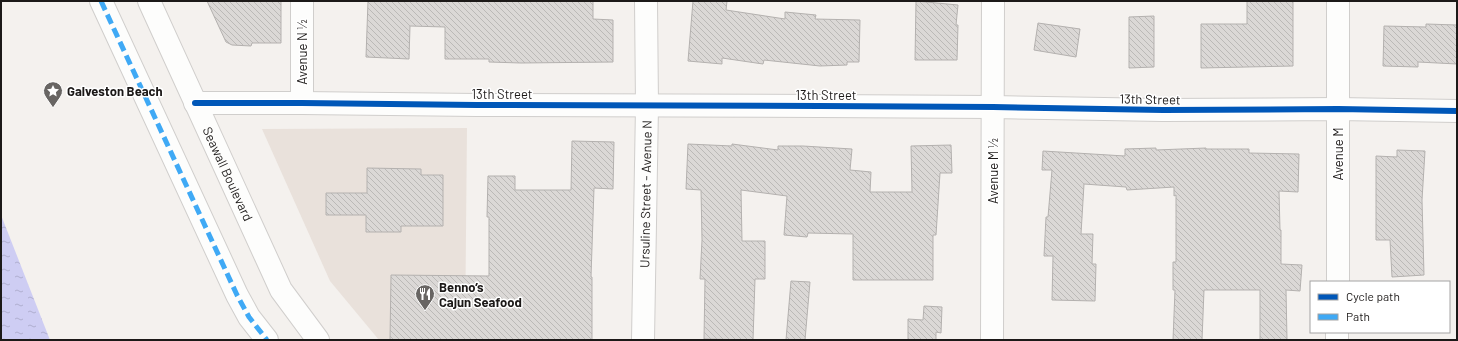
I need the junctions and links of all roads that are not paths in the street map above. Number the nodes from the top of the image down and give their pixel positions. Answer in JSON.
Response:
{"nodes":[{"id":1,"x":101,"y":1,"type":"edge"},
{"id":2,"x":149,"y":1,"type":"edge"},
{"id":3,"x":302,"y":1,"type":"edge"},
{"id":4,"x":646,"y":1,"type":"edge"},
{"id":5,"x":993,"y":1,"type":"edge"},
{"id":6,"x":1338,"y":1,"type":"edge"},
{"id":7,"x":302,"y":102,"type":"junction"},
{"id":8,"x":195,"y":103,"type":"junction"},
{"id":9,"x":647,"y":106,"type":"junction"},
{"id":10,"x":993,"y":107,"type":"junction"},
{"id":11,"x":1338,"y":109,"type":"junction"},
{"id":12,"x":1457,"y":110,"type":"edge"},
{"id":13,"x":1338,"y":281,"type":"edge"},
{"id":14,"x":266,"y":340,"type":"edge"},
{"id":15,"x":318,"y":340,"type":"edge"},
{"id":16,"x":643,"y":340,"type":"edge"},
{"id":17,"x":992,"y":340,"type":"edge"}],
"edges":[{"from":1,"to":14,"type":"street"},
{"from":2,"to":8,"type":"street","name":"Seawall Boulevard"},
{"from":3,"to":7,"type":"street","name":"Avenue N ½"},
{"from":4,"to":9,"type":"street","name":"Ursuline Street - Avenue N"},
{"from":5,"to":10,"type":"street","name":"Avenue M ½"},
{"from":6,"to":11,"type":"street","name":"Avenue M"},
{"from":7,"to":8,"type":"street","name":"13th Street"},
{"from":7,"to":9,"type":"street","name":"13th Street"},
{"from":8,"to":15,"type":"street","name":"Seawall Boulevard"},
{"from":9,"to":10,"type":"street","name":"13th Street"},
{"from":9,"to":16,"type":"street","name":"Ursuline Street - Avenue N"},
{"from":10,"to":11,"type":"street","name":"13th Street"},
{"from":10,"to":17,"type":"street","name":"Avenue M ½"},
{"from":11,"to":12,"type":"street","name":"13th Street"},
{"from":11,"to":13,"type":"street","name":"Avenue M"}]}
